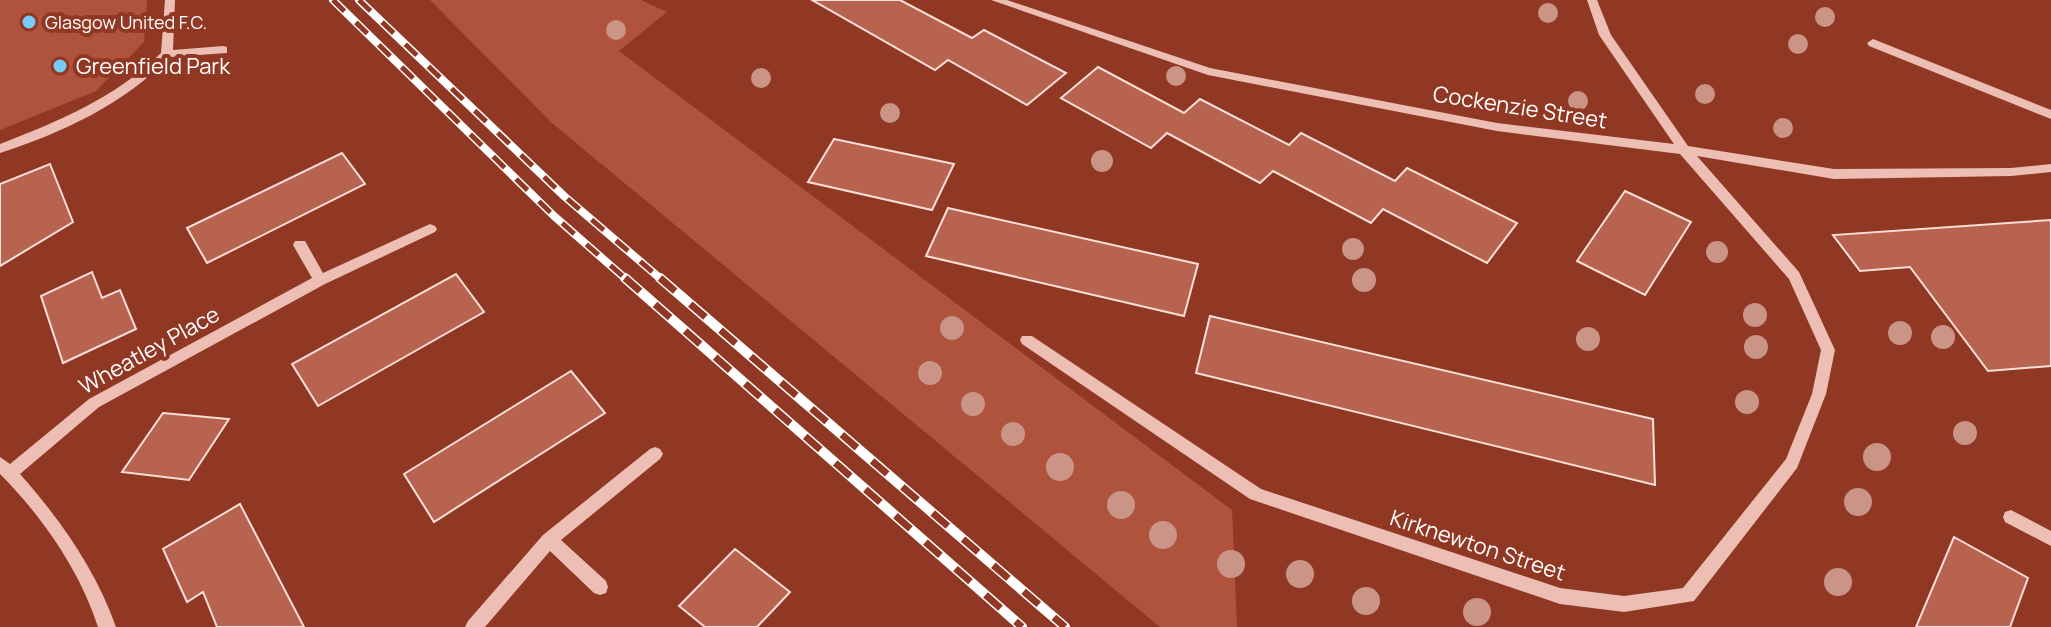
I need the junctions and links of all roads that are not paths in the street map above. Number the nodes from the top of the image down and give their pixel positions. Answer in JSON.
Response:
{"nodes":[{"id":1,"x":170,"y":0,"type":"edge"},
{"id":2,"x":996,"y":0,"type":"edge"},
{"id":3,"x":1592,"y":0,"type":"edge"},
{"id":4,"x":1873,"y":43,"type":"dead end"},
{"id":5,"x":223,"y":50,"type":"dead end"},
{"id":6,"x":167,"y":54,"type":"junction"},
{"id":7,"x":2051,"y":115,"type":"edge"},
{"id":8,"x":0,"y":149,"type":"edge"},
{"id":9,"x":1684,"y":150,"type":"junction"},
{"id":10,"x":2051,"y":168,"type":"edge"},
{"id":11,"x":430,"y":229,"type":"dead end"},
{"id":12,"x":300,"y":245,"type":"dead end"},
{"id":13,"x":320,"y":280,"type":"junction"},
{"id":14,"x":1027,"y":340,"type":"dead end"},
{"id":15,"x":655,"y":454,"type":"dead end"},
{"id":16,"x":5,"y":468,"type":"edge"},
{"id":17,"x":2011,"y":517,"type":"dead end"},
{"id":18,"x":2051,"y":539,"type":"edge"},
{"id":19,"x":549,"y":540,"type":"junction"},
{"id":20,"x":600,"y":587,"type":"dead end"},
{"id":21,"x":107,"y":627,"type":"edge"},
{"id":22,"x":474,"y":627,"type":"edge"}],
"edges":[{"from":1,"to":6,"type":"street"},
{"from":2,"to":9,"type":"street","name":"Cockenzie Street"},
{"from":3,"to":9,"type":"street","name":"Kirknewton Street"},
{"from":4,"to":7,"type":"street"},
{"from":5,"to":6,"type":"street"},
{"from":6,"to":8,"type":"street"},
{"from":9,"to":10,"type":"street","name":"Cockenzie Street"},
{"from":9,"to":14,"type":"street","name":"Kirknewton Street"},
{"from":11,"to":13,"type":"street","name":"Wheatley Place"},
{"from":12,"to":13,"type":"street"},
{"from":13,"to":16,"type":"street","name":"Wheatley Place"},
{"from":15,"to":19,"type":"street"},
{"from":16,"to":21,"type":"street"},
{"from":17,"to":18,"type":"street"},
{"from":19,"to":20,"type":"street"},
{"from":19,"to":22,"type":"street"}]}
